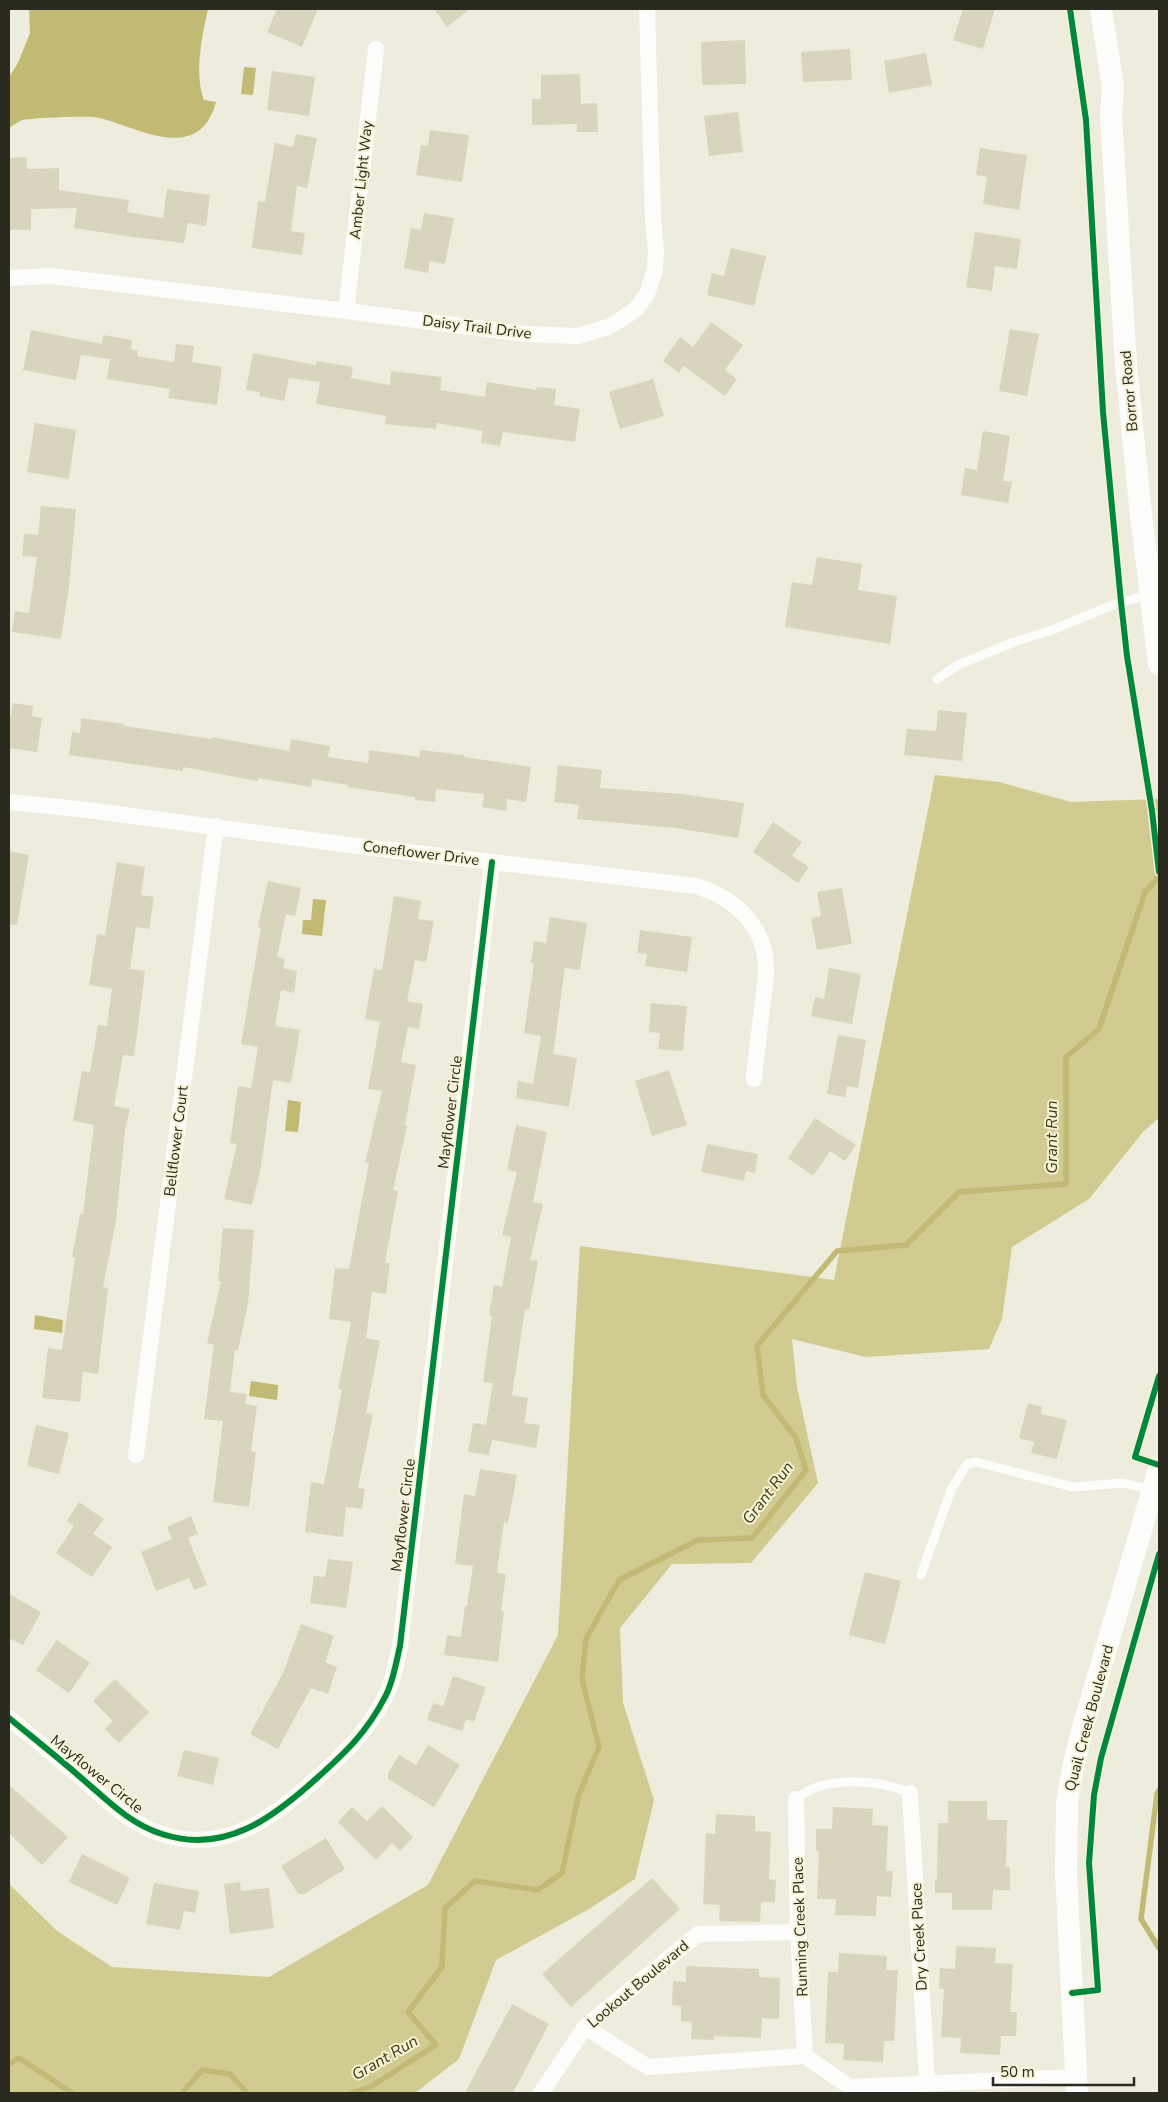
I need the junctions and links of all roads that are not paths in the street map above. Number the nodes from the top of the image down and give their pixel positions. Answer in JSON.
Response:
{"nodes":[{"id":1,"x":647,"y":9,"type":"edge"},
{"id":2,"x":1087,"y":9,"type":"edge"},
{"id":3,"x":1101,"y":9,"type":"edge"},
{"id":4,"x":376,"y":49,"type":"dead end"},
{"id":5,"x":1112,"y":116,"type":"junction"},
{"id":6,"x":9,"y":278,"type":"edge"},
{"id":7,"x":346,"y":311,"type":"junction"},
{"id":8,"x":1151,"y":594,"type":"junction"},
{"id":9,"x":1159,"y":664,"type":"edge"},
{"id":10,"x":937,"y":679,"type":"dead end"},
{"id":11,"x":9,"y":802,"type":"edge"},
{"id":12,"x":216,"y":826,"type":"junction"},
{"id":13,"x":492,"y":862,"type":"junction"},
{"id":14,"x":754,"y":1079,"type":"dead end"},
{"id":15,"x":136,"y":1455,"type":"dead end"},
{"id":16,"x":1159,"y":1469,"type":"edge"},
{"id":17,"x":1152,"y":1490,"type":"junction"},
{"id":18,"x":922,"y":1575,"type":"dead end"},
{"id":19,"x":9,"y":1718,"type":"edge"},
{"id":20,"x":910,"y":1792,"type":"joint"},
{"id":21,"x":796,"y":1799,"type":"joint"},
{"id":22,"x":798,"y":1932,"type":"junction"},
{"id":23,"x":585,"y":2027,"type":"junction"},
{"id":24,"x":806,"y":2056,"type":"junction"},
{"id":25,"x":927,"y":2082,"type":"junction"},
{"id":26,"x":1076,"y":2085,"type":"edge"},
{"id":27,"x":542,"y":2093,"type":"edge"}],
"edges":[{"from":1,"to":7,"type":"street","name":"Daisy Trail Drive"},
{"from":2,"to":5,"type":"street","name":"Borror Road"},
{"from":3,"to":5,"type":"street","name":"Borror Road"},
{"from":4,"to":7,"type":"street","name":"Amber Light Way"},
{"from":5,"to":8,"type":"street","name":"Borror Road"},
{"from":6,"to":7,"type":"street","name":"Daisy Trail Drive"},
{"from":8,"to":9,"type":"street","name":"Borror Road"},
{"from":8,"to":10,"type":"lane"},
{"from":11,"to":12,"type":"street","name":"Coneflower Drive"},
{"from":12,"to":13,"type":"street","name":"Coneflower Drive"},
{"from":12,"to":15,"type":"street","name":"Bellflower Court"},
{"from":13,"to":14,"type":"street","name":"Coneflower Drive"},
{"from":13,"to":19,"type":"street","name":"Mayflower Circle"},
{"from":16,"to":17,"type":"street","name":"Quail Creek Boulevard"},
{"from":17,"to":18,"type":"lane"},
{"from":17,"to":26,"type":"street","name":"Quail Creek Boulevard"},
{"from":20,"to":21,"type":"lane"},
{"from":20,"to":25,"type":"street","name":"Dry Creek Place"},
{"from":21,"to":22,"type":"street","name":"Running Creek Place"},
{"from":22,"to":23,"type":"street","name":"Lookout Boulevard"},
{"from":22,"to":24,"type":"street","name":"Running Creek Place"},
{"from":23,"to":24,"type":"street"},
{"from":23,"to":27,"type":"street","name":"Lookout Boulevard"},
{"from":24,"to":25,"type":"street"},
{"from":25,"to":26,"type":"street"}]}
